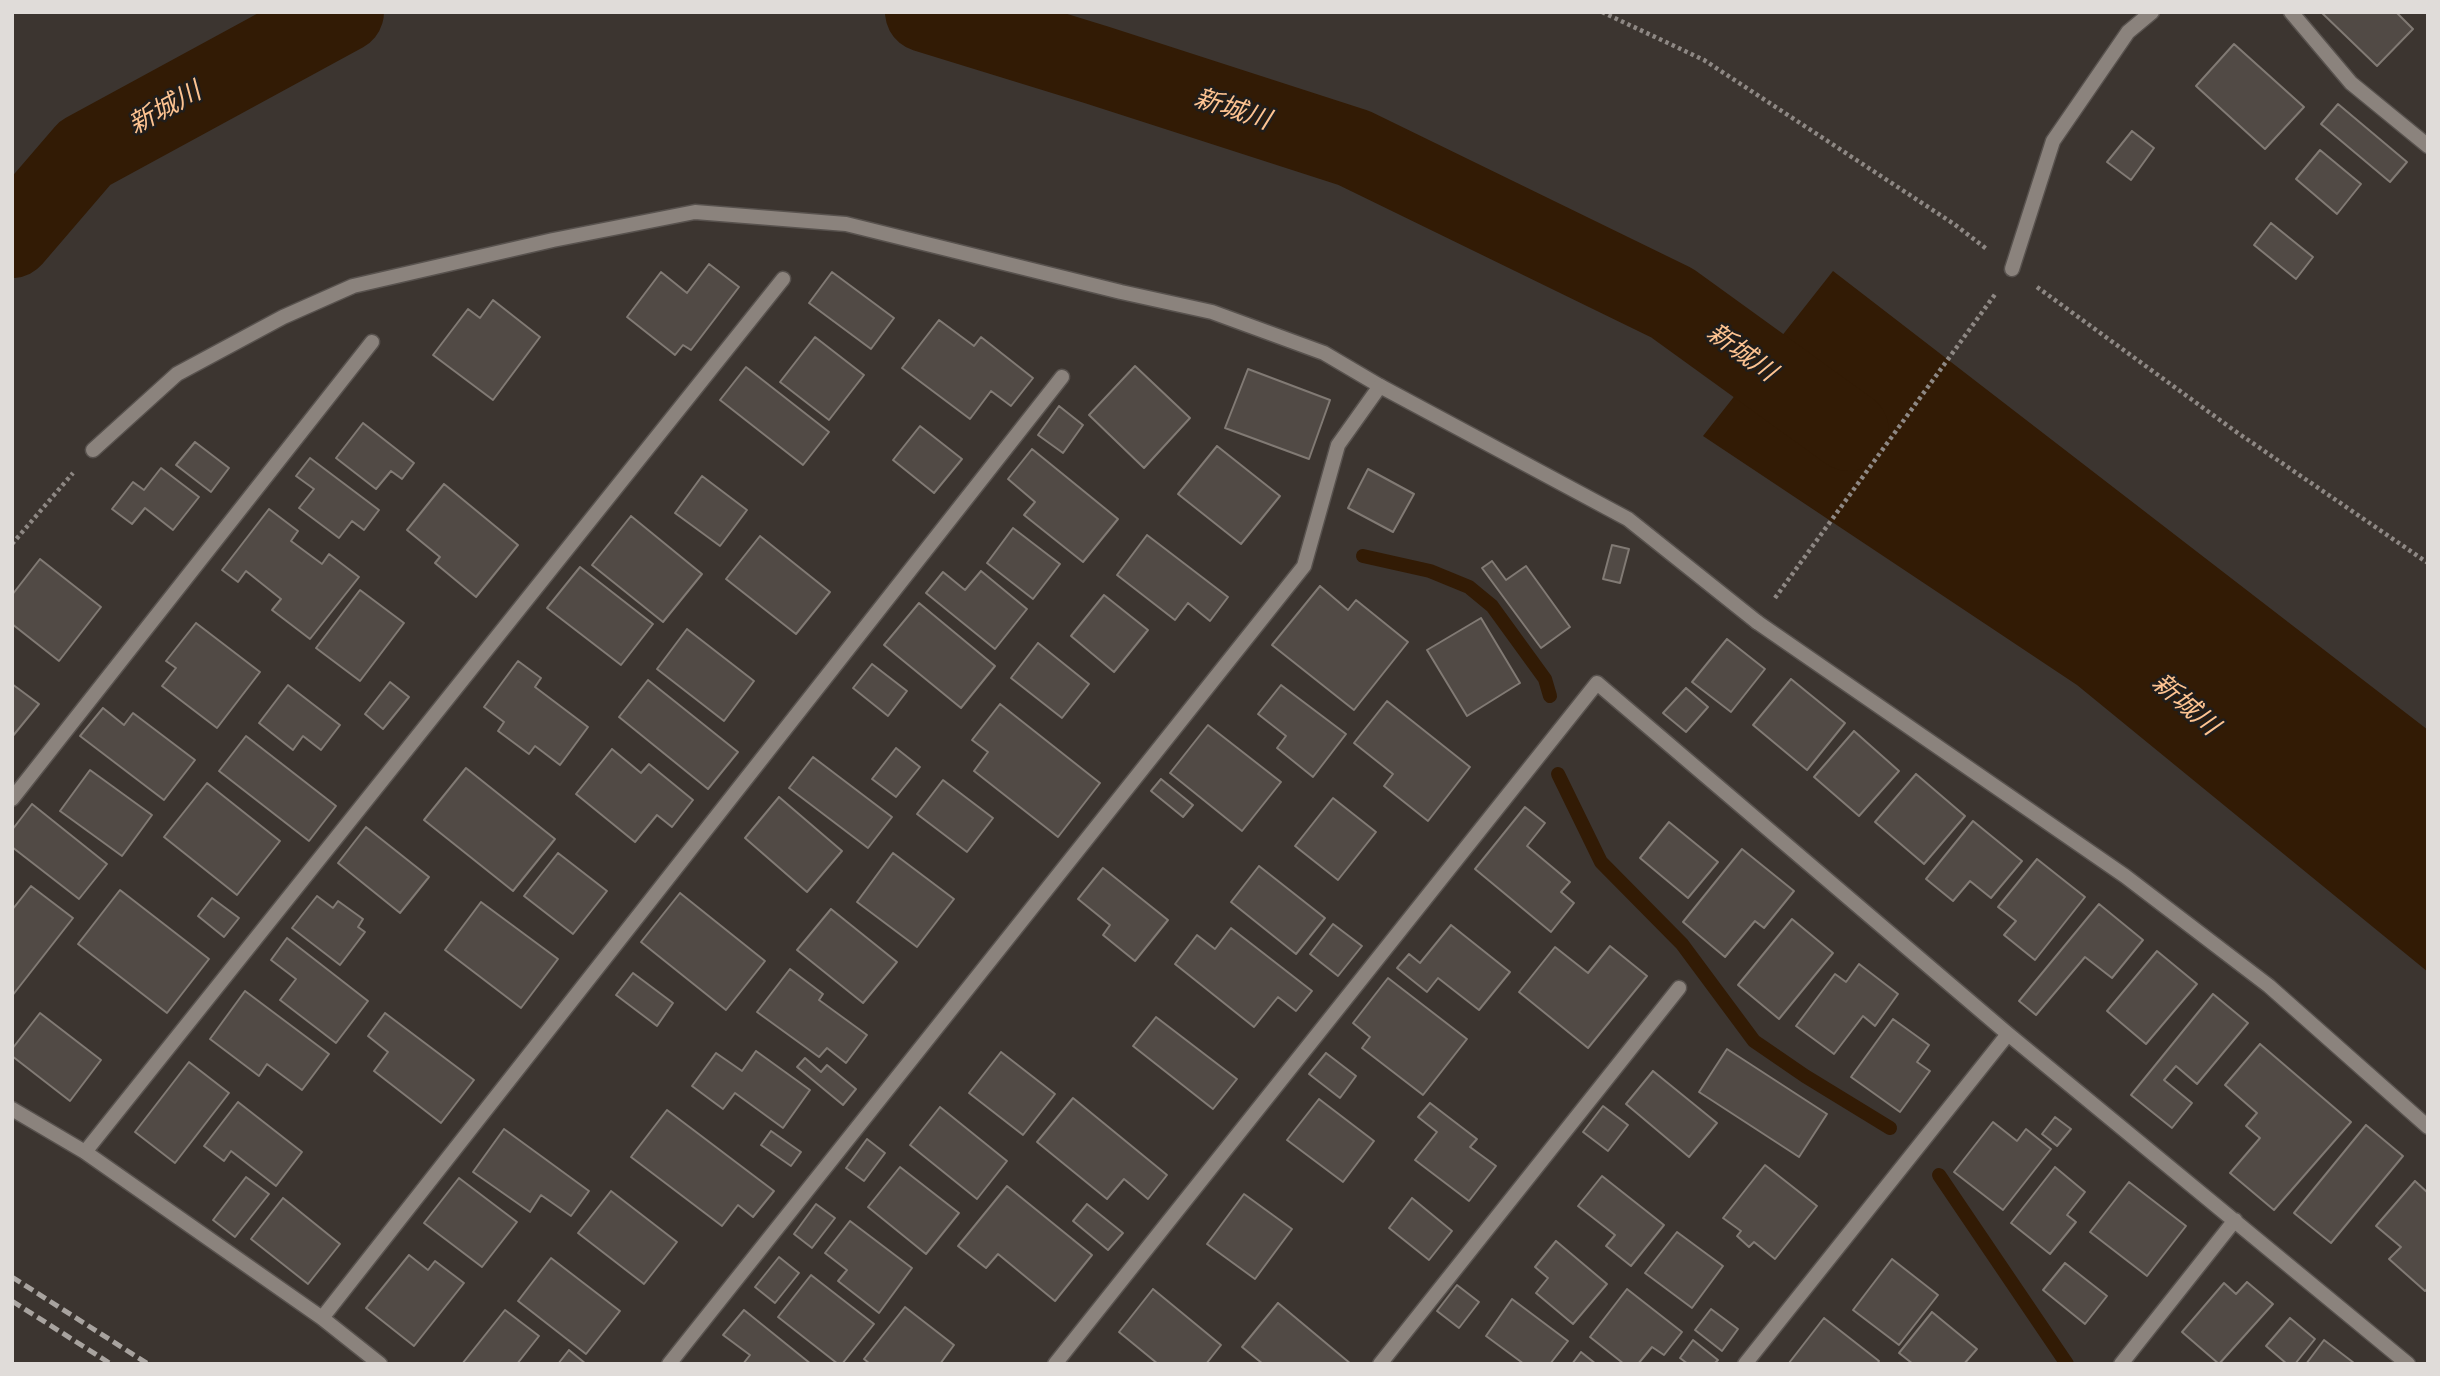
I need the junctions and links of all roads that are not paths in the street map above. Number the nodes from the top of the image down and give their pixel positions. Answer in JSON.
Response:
{"nodes":[{"id":1,"x":2152,"y":12,"type":"edge"},
{"id":2,"x":2291,"y":12,"type":"edge"},
{"id":3,"x":2428,"y":146,"type":"edge"},
{"id":4,"x":2012,"y":269,"type":"road end"},
{"id":5,"x":783,"y":279,"type":"dead end"},
{"id":6,"x":372,"y":342,"type":"dead end"},
{"id":7,"x":1062,"y":377,"type":"dead end"},
{"id":8,"x":1380,"y":386,"type":"junction"},
{"id":9,"x":93,"y":450,"type":"road end"},
{"id":10,"x":12,"y":799,"type":"edge"},
{"id":11,"x":1679,"y":988,"type":"dead end"},
{"id":12,"x":2008,"y":1034,"type":"junction"},
{"id":13,"x":12,"y":1109,"type":"edge"},
{"id":14,"x":2428,"y":1127,"type":"edge"},
{"id":15,"x":85,"y":1152,"type":"junction"},
{"id":16,"x":2235,"y":1220,"type":"junction"},
{"id":17,"x":322,"y":1318,"type":"junction"},
{"id":18,"x":380,"y":1364,"type":"edge"},
{"id":19,"x":669,"y":1364,"type":"edge"},
{"id":20,"x":1055,"y":1364,"type":"edge"},
{"id":21,"x":1380,"y":1364,"type":"edge"},
{"id":22,"x":1745,"y":1364,"type":"edge"},
{"id":23,"x":2120,"y":1364,"type":"edge"},
{"id":24,"x":2408,"y":1364,"type":"edge"}],
"edges":[{"from":1,"to":4,"type":"street"},
{"from":2,"to":3,"type":"street"},
{"from":5,"to":15,"type":"street"},
{"from":6,"to":10,"type":"street"},
{"from":7,"to":17,"type":"street"},
{"from":8,"to":9,"type":"street"},
{"from":8,"to":14,"type":"street"},
{"from":8,"to":19,"type":"street"},
{"from":11,"to":21,"type":"street"},
{"from":12,"to":16,"type":"street"},
{"from":12,"to":20,"type":"street"},
{"from":12,"to":22,"type":"street"},
{"from":13,"to":15,"type":"street"},
{"from":15,"to":17,"type":"street"},
{"from":16,"to":23,"type":"street"},
{"from":16,"to":24,"type":"street"},
{"from":17,"to":18,"type":"street"}]}
